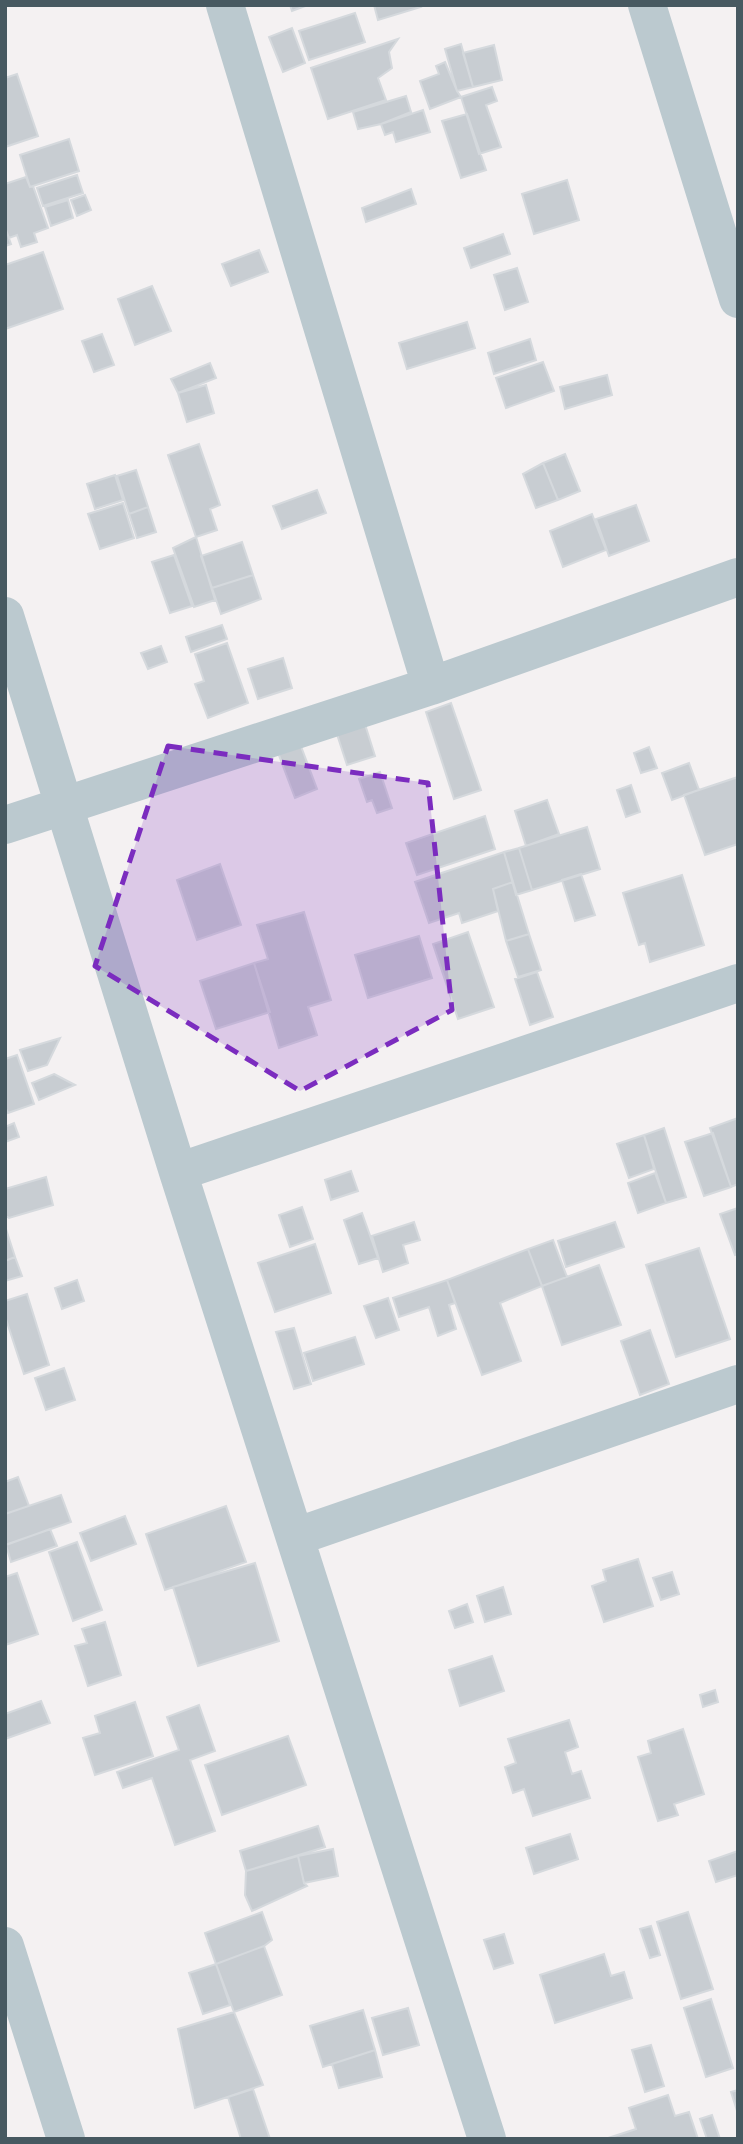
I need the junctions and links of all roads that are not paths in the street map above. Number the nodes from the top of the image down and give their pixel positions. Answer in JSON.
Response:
{"nodes":[{"id":1,"x":225,"y":5,"type":"edge"},
{"id":2,"x":647,"y":5,"type":"edge"},
{"id":3,"x":738,"y":299,"type":"edge"},
{"id":4,"x":738,"y":577,"type":"edge"},
{"id":5,"x":5,"y":616,"type":"edge"},
{"id":6,"x":431,"y":686,"type":"junction"},
{"id":7,"x":65,"y":807,"type":"junction"},
{"id":8,"x":5,"y":825,"type":"edge"},
{"id":9,"x":738,"y":983,"type":"edge"},
{"id":10,"x":178,"y":1172,"type":"junction"},
{"id":11,"x":738,"y":1384,"type":"edge"},
{"id":12,"x":295,"y":1537,"type":"junction"},
{"id":13,"x":5,"y":1947,"type":"edge"},
{"id":14,"x":66,"y":2139,"type":"edge"},
{"id":15,"x":487,"y":2139,"type":"edge"}],
"edges":[{"from":1,"to":6,"type":"street"},
{"from":2,"to":3,"type":"street"},
{"from":4,"to":6,"type":"street"},
{"from":5,"to":7,"type":"street"},
{"from":6,"to":7,"type":"street"},
{"from":7,"to":8,"type":"street"},
{"from":7,"to":10,"type":"street"},
{"from":9,"to":10,"type":"street"},
{"from":10,"to":12,"type":"street"},
{"from":11,"to":12,"type":"street"},
{"from":12,"to":15,"type":"street"},
{"from":13,"to":14,"type":"street"}]}
